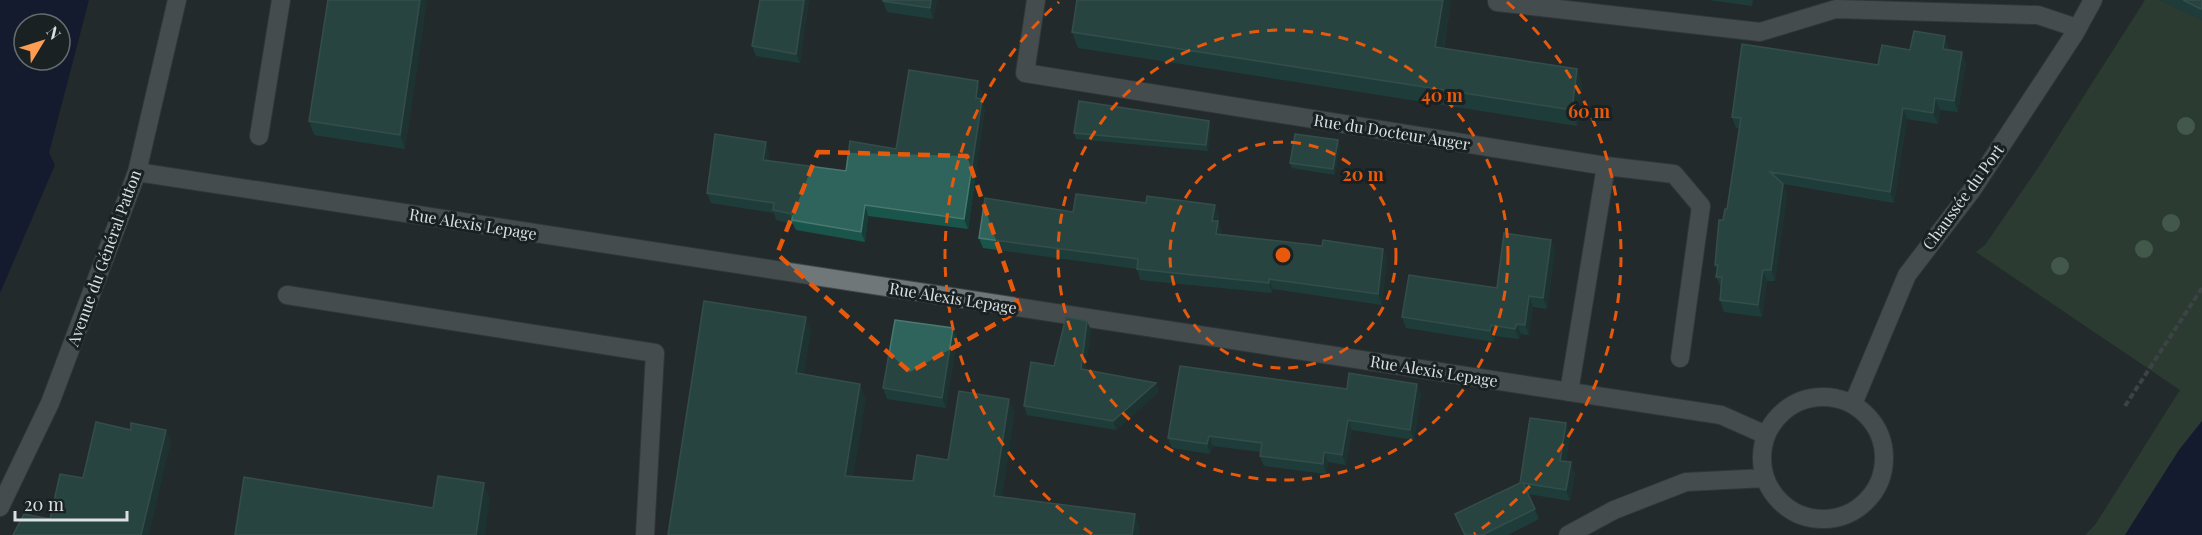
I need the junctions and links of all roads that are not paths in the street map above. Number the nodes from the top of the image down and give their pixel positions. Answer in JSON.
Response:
{"nodes":[{"id":1,"x":177,"y":0,"type":"edge"},
{"id":2,"x":281,"y":0,"type":"edge"},
{"id":3,"x":1036,"y":0,"type":"edge"},
{"id":4,"x":2093,"y":0,"type":"edge"},
{"id":5,"x":1497,"y":2,"type":"dead end"},
{"id":6,"x":2078,"y":28,"type":"junction"},
{"id":7,"x":259,"y":136,"type":"dead end"},
{"id":8,"x":1606,"y":166,"type":"junction"},
{"id":9,"x":137,"y":172,"type":"junction"},
{"id":10,"x":287,"y":295,"type":"dead end"},
{"id":11,"x":1680,"y":358,"type":"dead end"},
{"id":12,"x":1569,"y":392,"type":"junction"},
{"id":13,"x":1853,"y":404,"type":"junction"},
{"id":14,"x":1766,"y":435,"type":"junction"},
{"id":15,"x":1766,"y":478,"type":"junction"},
{"id":16,"x":0,"y":507,"type":"edge"},
{"id":17,"x":645,"y":535,"type":"edge"},
{"id":18,"x":1568,"y":535,"type":"edge"}],
"edges":[{"from":1,"to":9,"type":"street","name":"Avenue du Général Patton"},
{"from":2,"to":7,"type":"street"},
{"from":3,"to":8,"type":"street","name":"Rue du Docteur Auger"},
{"from":4,"to":6,"type":"street","name":"Chaussée du Port"},
{"from":5,"to":6,"type":"street"},
{"from":6,"to":13,"type":"street","name":"Chaussée du Port"},
{"from":8,"to":11,"type":"street"},
{"from":8,"to":12,"type":"street"},
{"from":9,"to":12,"type":"street","name":"Rue Alexis Lepage"},
{"from":9,"to":16,"type":"street","name":"Avenue du Général Patton"},
{"from":10,"to":17,"type":"street"},
{"from":12,"to":14,"type":"street","name":"Rue Alexis Lepage"},
{"from":13,"to":14,"type":"street"},
{"from":13,"to":15,"type":"street"},
{"from":14,"to":15,"type":"street"},
{"from":15,"to":18,"type":"street"}]}
